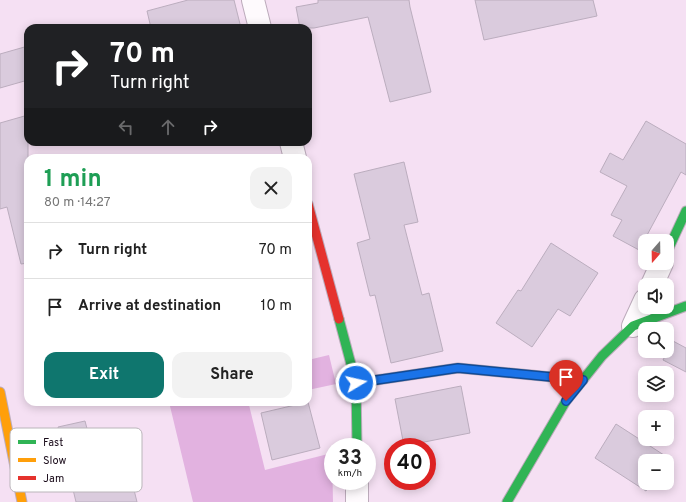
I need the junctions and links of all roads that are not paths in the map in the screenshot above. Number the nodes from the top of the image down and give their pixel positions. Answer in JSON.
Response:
{"nodes":[{"id":1,"x":253,"y":0,"type":"edge"},
{"id":2,"x":259,"y":24,"type":"edge"},
{"id":3,"x":686,"y":211,"type":"edge"},
{"id":4,"x":312,"y":219,"type":"edge"},
{"id":5,"x":674,"y":237,"type":"edge"},
{"id":6,"x":686,"y":306,"type":"edge"},
{"id":7,"x":639,"y":314,"type":"edge"},
{"id":8,"x":634,"y":326,"type":"junction"},
{"id":9,"x":583,"y":380,"type":"junction"},
{"id":10,"x":356,"y":383,"type":"junction"},
{"id":11,"x":0,"y":392,"type":"edge"},
{"id":12,"x":357,"y":438,"type":"edge"},
{"id":13,"x":10,"y":442,"type":"edge"},
{"id":14,"x":357,"y":490,"type":"edge"},
{"id":15,"x":20,"y":492,"type":"edge"},
{"id":16,"x":22,"y":502,"type":"edge"},
{"id":17,"x":357,"y":502,"type":"edge"},
{"id":18,"x":507,"y":502,"type":"edge"}],
"edges":[{"from":1,"to":2,"type":"street"},
{"from":3,"to":5,"type":"street"},
{"from":4,"to":10,"type":"street"},
{"from":6,"to":8,"type":"street"},
{"from":7,"to":8,"type":"street"},
{"from":8,"to":9,"type":"street"},
{"from":9,"to":10,"type":"street"},
{"from":9,"to":18,"type":"street"},
{"from":10,"to":12,"type":"street"},
{"from":11,"to":13,"type":"street"},
{"from":14,"to":17,"type":"street"},
{"from":15,"to":16,"type":"street"}]}
